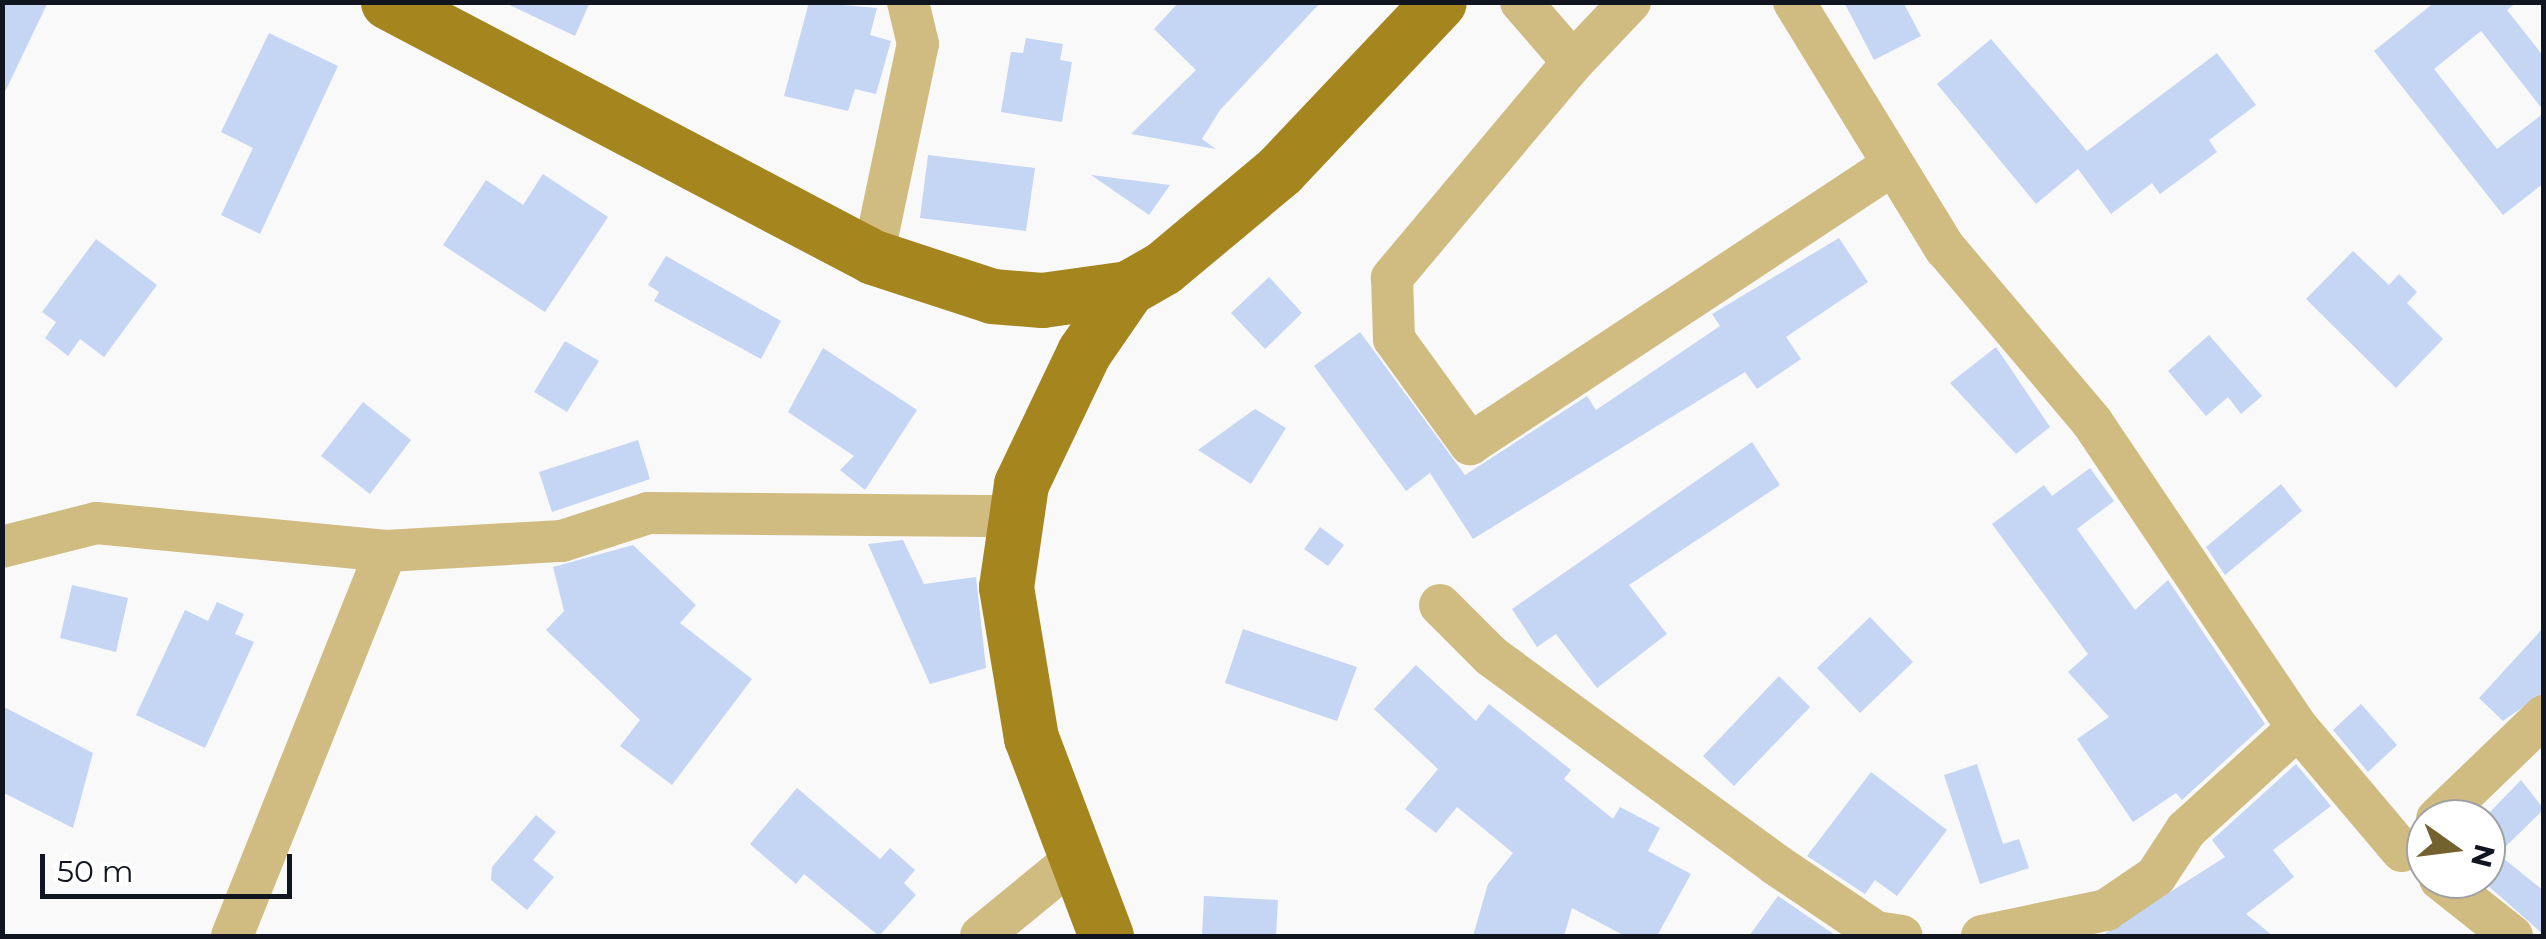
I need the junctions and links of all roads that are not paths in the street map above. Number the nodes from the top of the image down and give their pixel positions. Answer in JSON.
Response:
{"nodes":[{"id":1,"x":388,"y":2,"type":"edge"},
{"id":2,"x":908,"y":2,"type":"edge"},
{"id":3,"x":1439,"y":2,"type":"edge"},
{"id":4,"x":1521,"y":2,"type":"edge"},
{"id":5,"x":1630,"y":2,"type":"edge"},
{"id":6,"x":1794,"y":2,"type":"edge"},
{"id":7,"x":1573,"y":62,"type":"junction"},
{"id":8,"x":1890,"y":166,"type":"junction"},
{"id":9,"x":873,"y":257,"type":"junction"},
{"id":10,"x":1128,"y":288,"type":"junction"},
{"id":11,"x":1012,"y":516,"type":"junction"},
{"id":12,"x":2,"y":547,"type":"edge"},
{"id":13,"x":386,"y":552,"type":"junction"},
{"id":14,"x":1440,"y":604,"type":"dead end"},
{"id":15,"x":2544,"y":716,"type":"edge"},
{"id":16,"x":2298,"y":728,"type":"junction"},
{"id":17,"x":2458,"y":799,"type":"edge"},
{"id":18,"x":2406,"y":837,"type":"edge"},
{"id":19,"x":1076,"y":858,"type":"junction"},
{"id":20,"x":2465,"y":899,"type":"edge"},
{"id":21,"x":232,"y":936,"type":"edge"},
{"id":22,"x":981,"y":936,"type":"edge"},
{"id":23,"x":1106,"y":936,"type":"edge"},
{"id":24,"x":1902,"y":936,"type":"edge"},
{"id":25,"x":1982,"y":936,"type":"edge"},
{"id":26,"x":2512,"y":936,"type":"edge"}],
"edges":[{"from":1,"to":9,"type":"main road"},
{"from":2,"to":9,"type":"street"},
{"from":3,"to":10,"type":"main road"},
{"from":4,"to":7,"type":"street"},
{"from":5,"to":7,"type":"street"},
{"from":6,"to":8,"type":"street"},
{"from":7,"to":8,"type":"street"},
{"from":8,"to":16,"type":"street"},
{"from":9,"to":10,"type":"main road"},
{"from":10,"to":11,"type":"main road"},
{"from":11,"to":13,"type":"street"},
{"from":11,"to":19,"type":"main road"},
{"from":12,"to":13,"type":"street"},
{"from":13,"to":21,"type":"street"},
{"from":14,"to":24,"type":"street"},
{"from":15,"to":17,"type":"street"},
{"from":16,"to":18,"type":"street"},
{"from":16,"to":25,"type":"street"},
{"from":19,"to":22,"type":"street"},
{"from":19,"to":23,"type":"main road"},
{"from":20,"to":26,"type":"street"}]}
